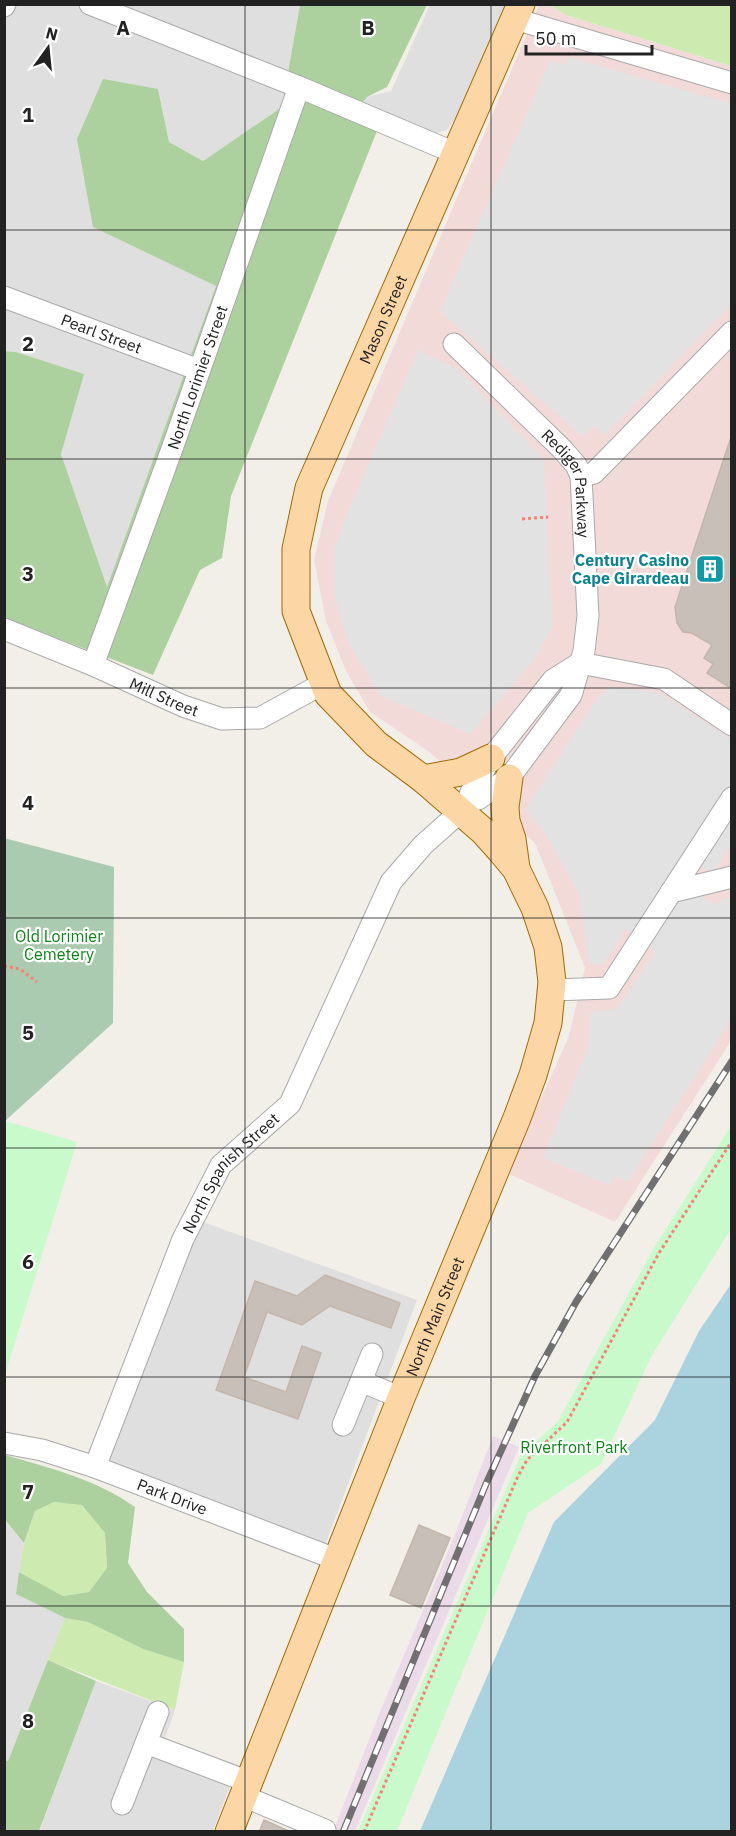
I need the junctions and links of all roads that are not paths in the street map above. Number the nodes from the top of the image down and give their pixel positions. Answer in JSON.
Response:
{"nodes":[{"id":1,"x":90,"y":4,"type":"edge"},
{"id":2,"x":518,"y":12,"type":"edge"},
{"id":3,"x":732,"y":83,"type":"edge"},
{"id":4,"x":299,"y":87,"type":"junction"},
{"id":5,"x":455,"y":153,"type":"junction"},
{"id":6,"x":4,"y":297,"type":"edge"},
{"id":7,"x":732,"y":332,"type":"edge"},
{"id":8,"x":454,"y":344,"type":"dead end"},
{"id":9,"x":199,"y":370,"type":"junction"},
{"id":10,"x":581,"y":476,"type":"junction"},
{"id":11,"x":4,"y":629,"type":"edge"},
{"id":12,"x":580,"y":663,"type":"junction"},
{"id":13,"x":93,"y":665,"type":"junction"},
{"id":14,"x":324,"y":683,"type":"junction"},
{"id":15,"x":732,"y":725,"type":"edge"},
{"id":16,"x":491,"y":758,"type":"junction"},
{"id":17,"x":509,"y":778,"type":"junction"},
{"id":18,"x":423,"y":779,"type":"junction"},
{"id":19,"x":732,"y":798,"type":"edge"},
{"id":20,"x":464,"y":807,"type":"junction"},
{"id":21,"x":516,"y":869,"type":"junction"},
{"id":22,"x":732,"y":878,"type":"edge"},
{"id":23,"x":671,"y":892,"type":"junction"},
{"id":24,"x":552,"y":990,"type":"junction"},
{"id":25,"x":372,"y":1354,"type":"dead end"},
{"id":26,"x":361,"y":1381,"type":"junction"},
{"id":27,"x":400,"y":1398,"type":"junction"},
{"id":28,"x":343,"y":1425,"type":"dead end"},
{"id":29,"x":4,"y":1443,"type":"edge"},
{"id":30,"x":95,"y":1467,"type":"junction"},
{"id":31,"x":338,"y":1560,"type":"junction"},
{"id":32,"x":158,"y":1712,"type":"dead end"},
{"id":33,"x":146,"y":1743,"type":"junction"},
{"id":34,"x":246,"y":1789,"type":"junction"},
{"id":35,"x":122,"y":1804,"type":"dead end"},
{"id":36,"x":325,"y":1830,"type":"edge"},
{"id":37,"x":229,"y":1832,"type":"edge"}],
"edges":[{"from":1,"to":4,"type":"street"},
{"from":2,"to":3,"type":"street"},
{"from":2,"to":5,"type":"main road","name":"Mason Street"},
{"from":4,"to":5,"type":"street"},
{"from":4,"to":9,"type":"street","name":"North Lorimier Street"},
{"from":5,"to":14,"type":"main road","name":"Mason Street"},
{"from":6,"to":9,"type":"street","name":"Pearl Street"},
{"from":7,"to":10,"type":"street"},
{"from":8,"to":10,"type":"street","name":"Rediger Parkway"},
{"from":9,"to":13,"type":"street","name":"North Lorimier Street"},
{"from":10,"to":12,"type":"street","name":"Rediger Parkway"},
{"from":11,"to":13,"type":"street","name":"Mill Street"},
{"from":12,"to":15,"type":"street"},
{"from":12,"to":16,"type":"street"},
{"from":12,"to":17,"type":"street","name":"Rediger Parkway"},
{"from":13,"to":14,"type":"street","name":"Mill Street"},
{"from":14,"to":18,"type":"main road","name":"Mason Street"},
{"from":16,"to":18,"type":"main road"},
{"from":16,"to":20,"type":"street"},
{"from":17,"to":20,"type":"street","name":"Rediger Parkway"},
{"from":17,"to":21,"type":"main road"},
{"from":18,"to":20,"type":"main road","name":"Mason Street"},
{"from":19,"to":23,"type":"street"},
{"from":20,"to":21,"type":"main road","name":"North Main Street"},
{"from":20,"to":30,"type":"street","name":"North Spanish Street"},
{"from":21,"to":24,"type":"main road","name":"North Main Street"},
{"from":22,"to":23,"type":"street"},
{"from":23,"to":24,"type":"street"},
{"from":24,"to":27,"type":"main road","name":"North Main Street"},
{"from":25,"to":26,"type":"street"},
{"from":26,"to":27,"type":"street"},
{"from":26,"to":28,"type":"street"},
{"from":27,"to":31,"type":"main road","name":"North Main Street"},
{"from":29,"to":30,"type":"street","name":"Park Drive"},
{"from":30,"to":31,"type":"street","name":"Park Drive"},
{"from":31,"to":34,"type":"main road","name":"North Main Street"},
{"from":32,"to":33,"type":"street"},
{"from":33,"to":34,"type":"street"},
{"from":33,"to":35,"type":"street"},
{"from":34,"to":36,"type":"street"},
{"from":34,"to":37,"type":"main road","name":"North Main Street"}]}
